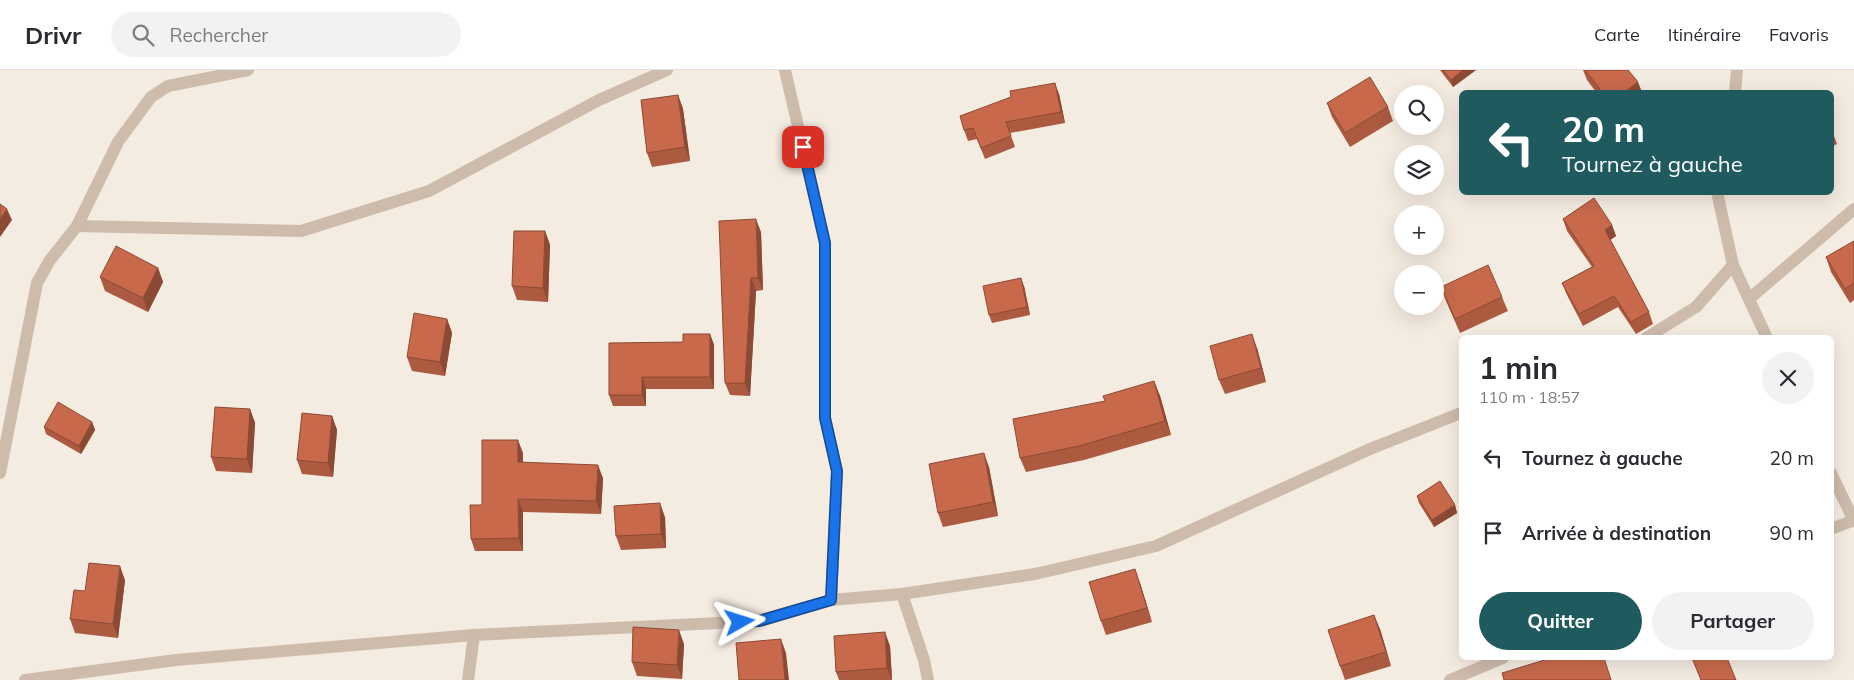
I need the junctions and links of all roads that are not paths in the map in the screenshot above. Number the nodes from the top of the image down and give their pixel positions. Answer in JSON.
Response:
{"nodes":[{"id":1,"x":248,"y":70,"type":"edge"},
{"id":2,"x":667,"y":70,"type":"edge"},
{"id":3,"x":785,"y":70,"type":"edge"},
{"id":4,"x":1737,"y":70,"type":"edge"},
{"id":5,"x":1735,"y":90,"type":"edge"},
{"id":6,"x":1718,"y":195,"type":"edge"},
{"id":7,"x":1854,"y":209,"type":"edge"},
{"id":8,"x":77,"y":226,"type":"junction"},
{"id":9,"x":1733,"y":265,"type":"junction"},
{"id":10,"x":1749,"y":299,"type":"junction"},
{"id":11,"x":1651,"y":335,"type":"edge"},
{"id":12,"x":1766,"y":335,"type":"edge"},
{"id":13,"x":1459,"y":414,"type":"edge"},
{"id":14,"x":1,"y":466,"type":"edge"},
{"id":15,"x":1834,"y":479,"type":"edge"},
{"id":16,"x":1854,"y":520,"type":"edge"},
{"id":17,"x":1834,"y":528,"type":"edge"},
{"id":18,"x":902,"y":594,"type":"junction"},
{"id":19,"x":831,"y":600,"type":"junction"},
{"id":20,"x":474,"y":635,"type":"junction"},
{"id":21,"x":1498,"y":660,"type":"edge"},
{"id":22,"x":25,"y":680,"type":"edge"},
{"id":23,"x":468,"y":680,"type":"edge"},
{"id":24,"x":928,"y":680,"type":"edge"},
{"id":25,"x":1450,"y":680,"type":"edge"}],
"edges":[{"from":1,"to":8,"type":"street"},
{"from":2,"to":8,"type":"street"},
{"from":3,"to":19,"type":"street"},
{"from":4,"to":5,"type":"street"},
{"from":6,"to":9,"type":"street"},
{"from":7,"to":10,"type":"street"},
{"from":8,"to":14,"type":"street"},
{"from":9,"to":10,"type":"street"},
{"from":9,"to":11,"type":"street"},
{"from":10,"to":12,"type":"street"},
{"from":13,"to":18,"type":"street"},
{"from":15,"to":16,"type":"street"},
{"from":16,"to":17,"type":"street"},
{"from":18,"to":19,"type":"street"},
{"from":18,"to":24,"type":"street"},
{"from":19,"to":20,"type":"street"},
{"from":20,"to":22,"type":"street"},
{"from":20,"to":23,"type":"street"},
{"from":21,"to":25,"type":"street"}]}
